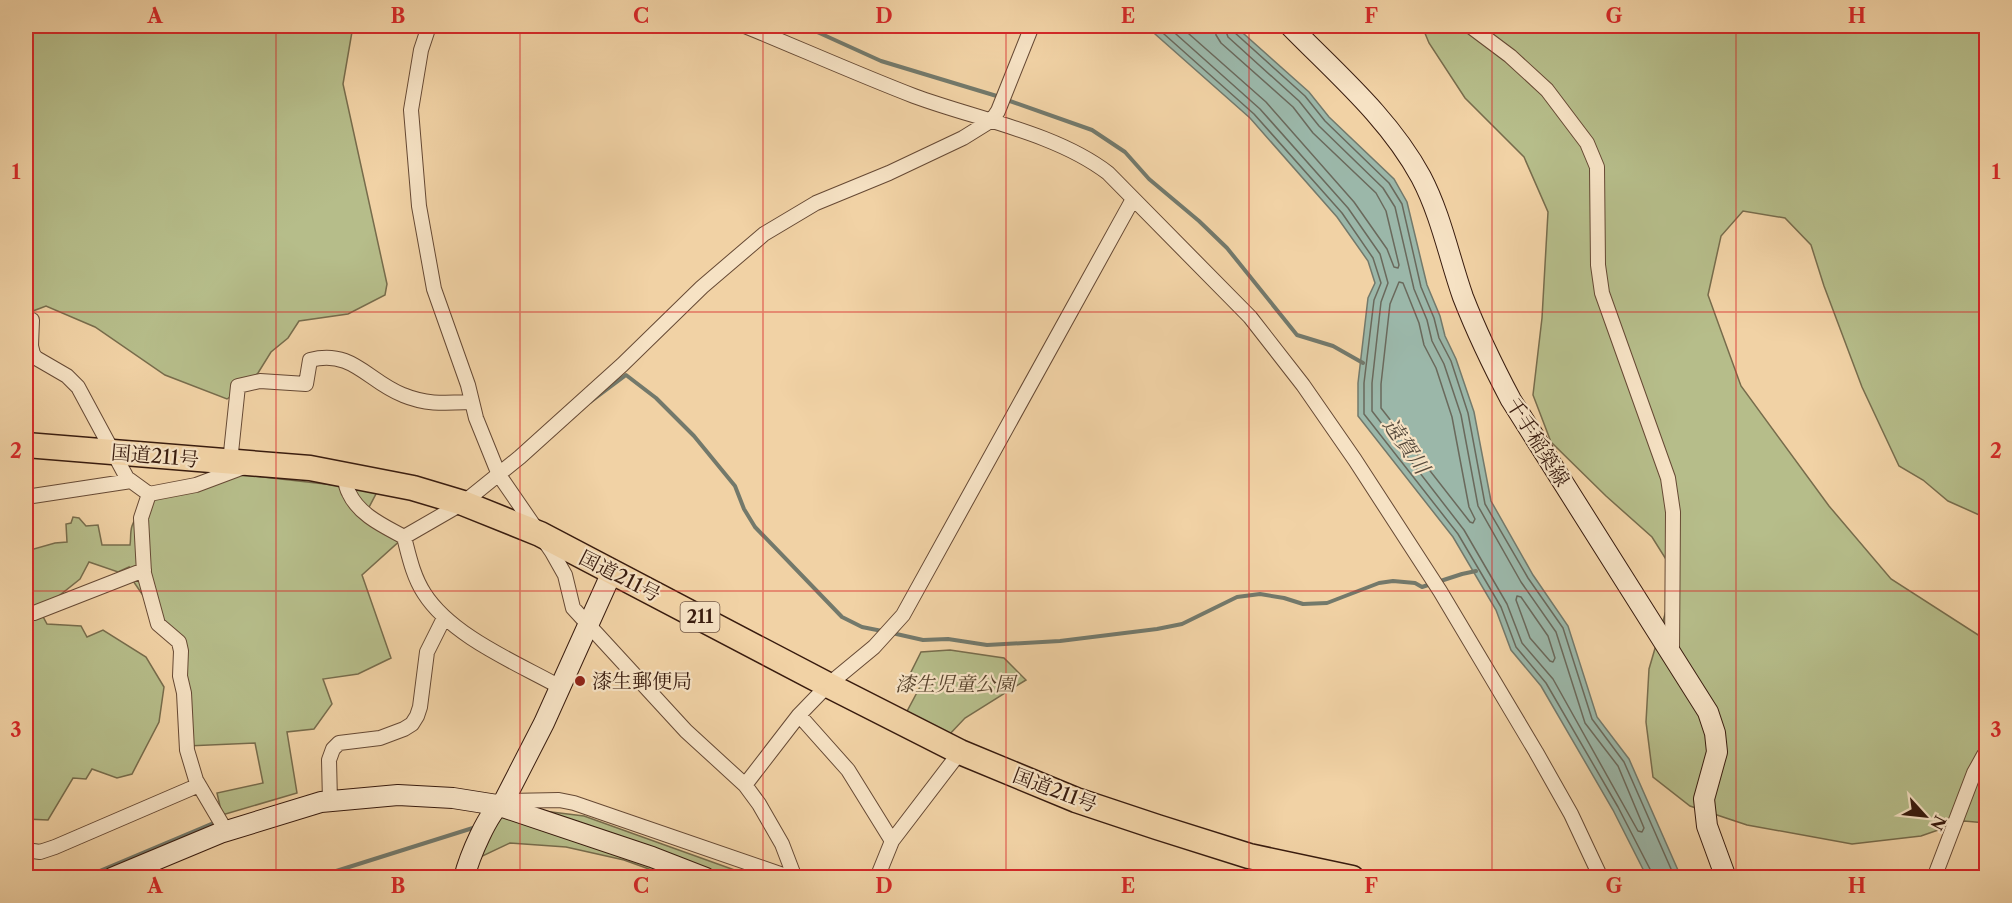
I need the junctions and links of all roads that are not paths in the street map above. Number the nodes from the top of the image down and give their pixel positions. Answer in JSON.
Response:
{"nodes":[{"id":1,"x":429,"y":26,"type":"edge"},
{"id":2,"x":745,"y":26,"type":"edge"},
{"id":3,"x":1032,"y":26,"type":"edge"},
{"id":4,"x":1290,"y":26,"type":"edge"},
{"id":5,"x":1470,"y":26,"type":"edge"},
{"id":6,"x":992,"y":120,"type":"junction"},
{"id":7,"x":1133,"y":199,"type":"junction"},
{"id":8,"x":32,"y":320,"type":"dead end"},
{"id":9,"x":472,"y":402,"type":"junction"},
{"id":10,"x":26,"y":445,"type":"edge"},
{"id":11,"x":112,"y":452,"type":"junction"},
{"id":12,"x":241,"y":463,"type":"junction"},
{"id":13,"x":344,"y":475,"type":"junction"},
{"id":14,"x":499,"y":475,"type":"junction"},
{"id":15,"x":131,"y":481,"type":"junction"},
{"id":16,"x":149,"y":494,"type":"junction"},
{"id":17,"x":26,"y":497,"type":"edge"},
{"id":18,"x":462,"y":503,"type":"junction"},
{"id":19,"x":540,"y":534,"type":"junction"},
{"id":20,"x":404,"y":537,"type":"junction"},
{"id":21,"x":144,"y":570,"type":"junction"},
{"id":22,"x":612,"y":572,"type":"junction"},
{"id":23,"x":34,"y":613,"type":"dead end"},
{"id":24,"x":444,"y":618,"type":"junction"},
{"id":25,"x":588,"y":625,"type":"junction"},
{"id":26,"x":1672,"y":655,"type":"junction"},
{"id":27,"x":828,"y":686,"type":"junction"},
{"id":28,"x":560,"y":687,"type":"junction"},
{"id":29,"x":799,"y":715,"type":"junction"},
{"id":30,"x":960,"y":752,"type":"junction"},
{"id":31,"x":1984,"y":755,"type":"dead end"},
{"id":32,"x":199,"y":785,"type":"junction"},
{"id":33,"x":745,"y":785,"type":"junction"},
{"id":34,"x":330,"y":801,"type":"junction"},
{"id":35,"x":500,"y":803,"type":"junction"},
{"id":36,"x":226,"y":831,"type":"junction"},
{"id":37,"x":892,"y":842,"type":"junction"},
{"id":38,"x":26,"y":850,"type":"edge"},
{"id":39,"x":112,"y":878,"type":"edge"},
{"id":40,"x":464,"y":878,"type":"edge"},
{"id":41,"x":706,"y":878,"type":"edge"},
{"id":42,"x":794,"y":878,"type":"edge"},
{"id":43,"x":876,"y":878,"type":"edge"},
{"id":44,"x":1352,"y":878,"type":"edge"},
{"id":45,"x":1601,"y":878,"type":"edge"},
{"id":46,"x":1726,"y":878,"type":"edge"},
{"id":47,"x":1934,"y":878,"type":"edge"}],
"edges":[{"from":1,"to":9,"type":"street"},
{"from":2,"to":6,"type":"street"},
{"from":3,"to":6,"type":"street"},
{"from":4,"to":26,"type":"main road","name":"千手稲築線"},
{"from":5,"to":26,"type":"street"},
{"from":6,"to":7,"type":"street"},
{"from":6,"to":14,"type":"street"},
{"from":7,"to":27,"type":"street"},
{"from":7,"to":45,"type":"street"},
{"from":8,"to":11,"type":"street"},
{"from":9,"to":12,"type":"street"},
{"from":9,"to":14,"type":"street"},
{"from":10,"to":11,"type":"highway","name":"国道211号","number":"211"},
{"from":11,"to":12,"type":"highway","name":"国道211号","number":"211"},
{"from":11,"to":15,"type":"street"},
{"from":12,"to":13,"type":"highway","name":"国道211号","number":"211"},
{"from":12,"to":16,"type":"street"},
{"from":13,"to":18,"type":"highway","name":"国道211号","number":"211"},
{"from":13,"to":20,"type":"street"},
{"from":14,"to":18,"type":"street"},
{"from":14,"to":19,"type":"street"},
{"from":15,"to":16,"type":"street"},
{"from":15,"to":17,"type":"street"},
{"from":16,"to":21,"type":"street"},
{"from":18,"to":19,"type":"highway","name":"国道211号","number":"211"},
{"from":18,"to":20,"type":"street"},
{"from":19,"to":22,"type":"highway","name":"国道211号","number":"211"},
{"from":19,"to":25,"type":"street"},
{"from":20,"to":24,"type":"street"},
{"from":21,"to":23,"type":"street"},
{"from":21,"to":32,"type":"street"},
{"from":22,"to":25,"type":"main road"},
{"from":22,"to":27,"type":"highway","name":"国道211号","number":"211"},
{"from":24,"to":28,"type":"street"},
{"from":24,"to":34,"type":"street"},
{"from":25,"to":28,"type":"main road"},
{"from":25,"to":33,"type":"street"},
{"from":26,"to":46,"type":"main road","name":"千手稲築線"},
{"from":27,"to":29,"type":"street"},
{"from":27,"to":30,"type":"highway","name":"国道211号","number":"211"},
{"from":28,"to":35,"type":"main road"},
{"from":29,"to":33,"type":"street"},
{"from":29,"to":37,"type":"street"},
{"from":30,"to":37,"type":"street"},
{"from":30,"to":44,"type":"highway","name":"国道211号","number":"211"},
{"from":31,"to":47,"type":"street"},
{"from":32,"to":36,"type":"street"},
{"from":32,"to":38,"type":"street"},
{"from":33,"to":42,"type":"street"},
{"from":34,"to":35,"type":"main road"},
{"from":34,"to":36,"type":"main road"},
{"from":35,"to":40,"type":"main road"},
{"from":35,"to":41,"type":"main road"},
{"from":35,"to":42,"type":"street"},
{"from":36,"to":39,"type":"main road"},
{"from":37,"to":43,"type":"street"}]}
